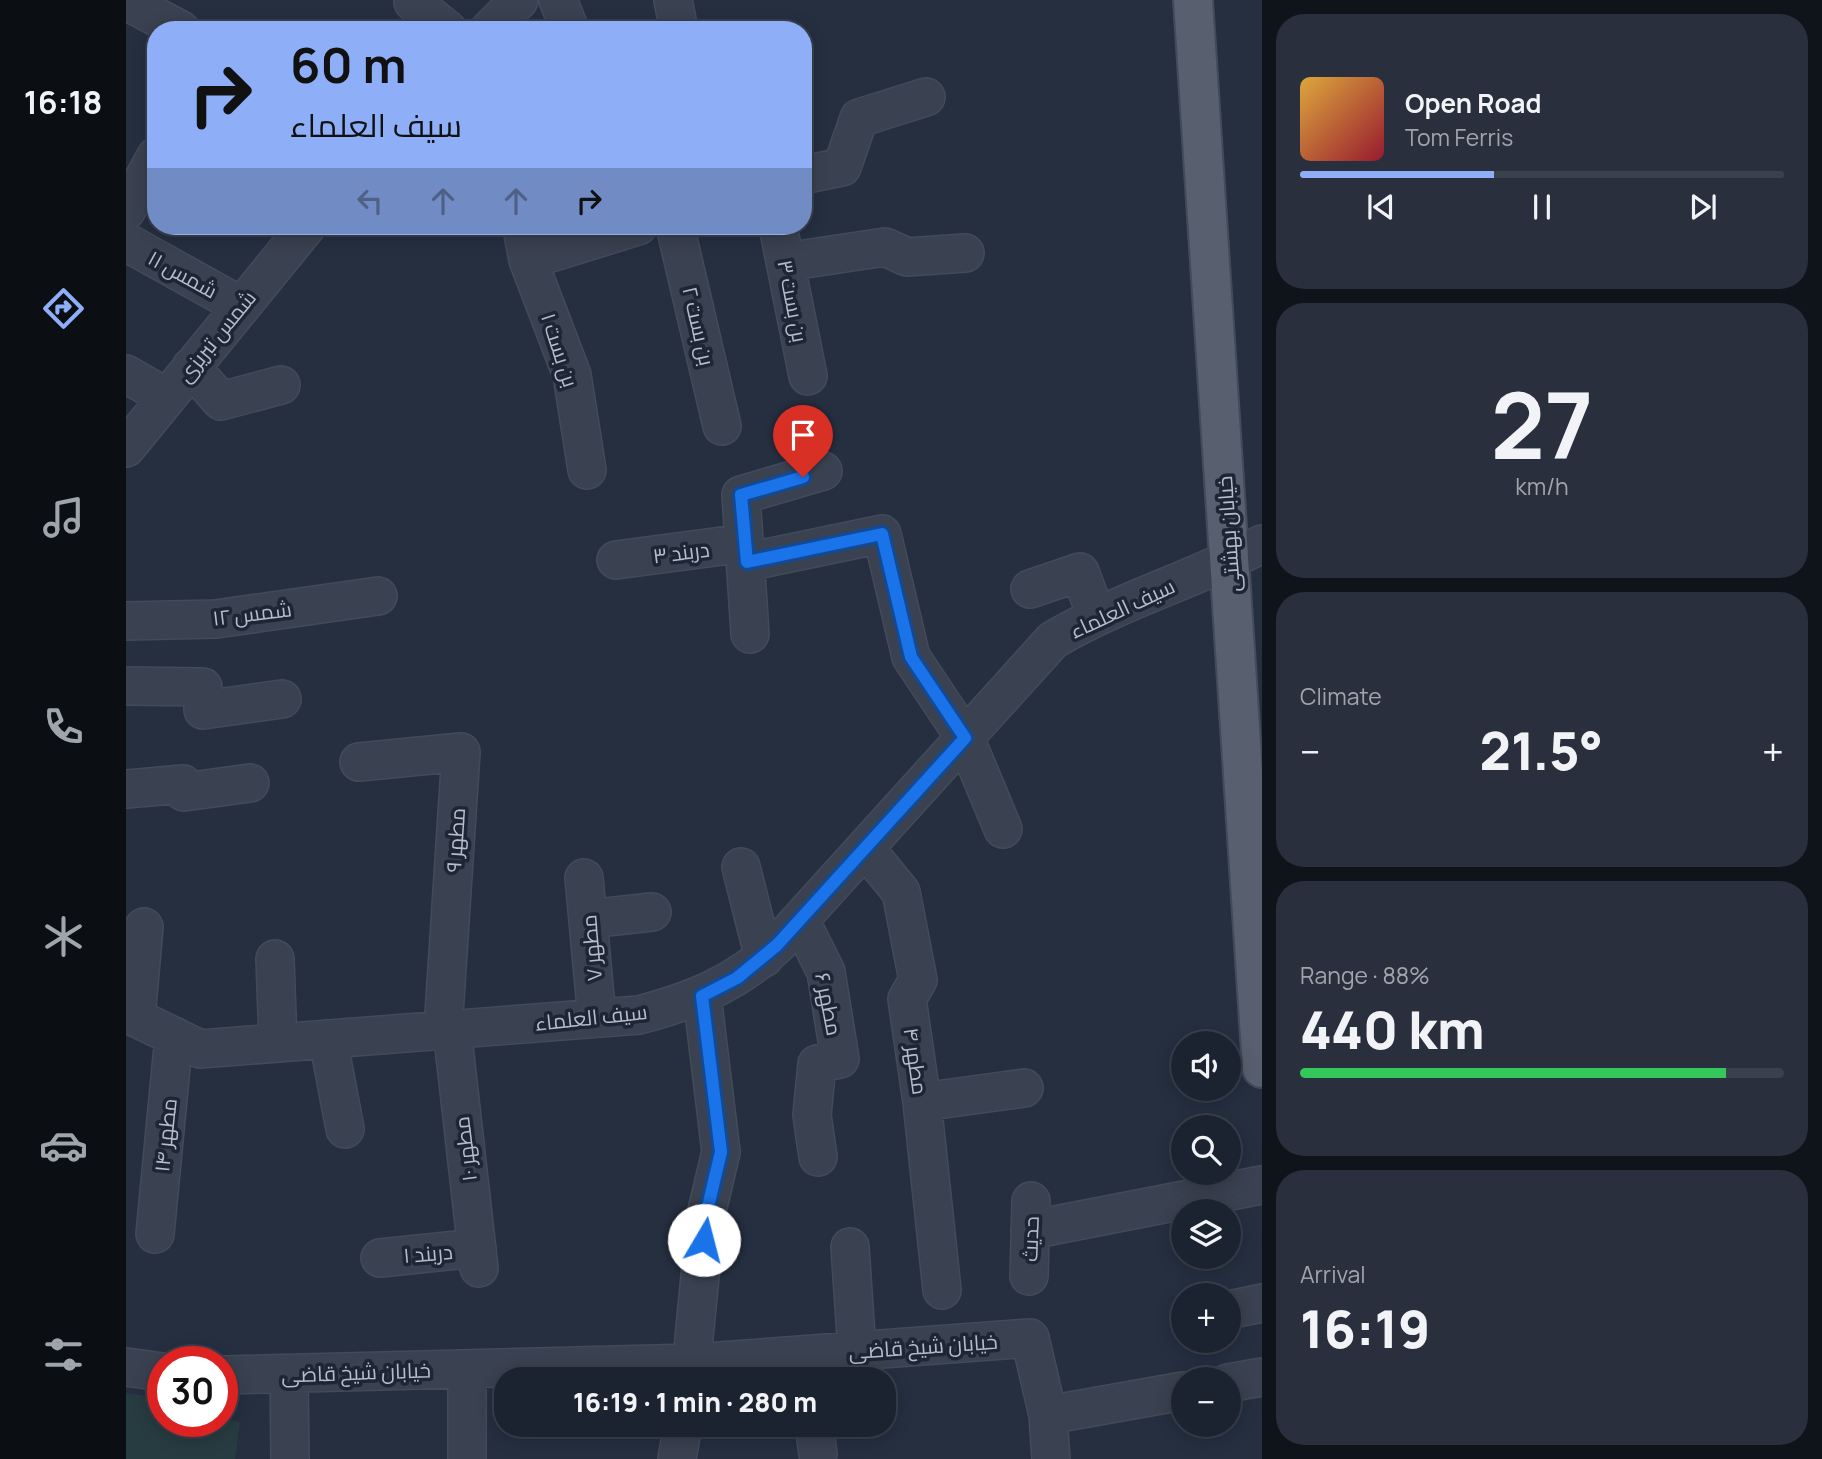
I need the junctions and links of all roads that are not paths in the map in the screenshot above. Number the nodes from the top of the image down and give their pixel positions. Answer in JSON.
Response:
{"nodes":[{"id":1,"x":519,"y":0,"type":"edge"},
{"id":2,"x":558,"y":0,"type":"edge"},
{"id":3,"x":673,"y":0,"type":"edge"},
{"id":4,"x":1193,"y":0,"type":"edge"},
{"id":5,"x":126,"y":1,"type":"edge"},
{"id":6,"x":413,"y":2,"type":"dead end"},
{"id":7,"x":164,"y":21,"type":"edge"},
{"id":8,"x":437,"y":21,"type":"edge"},
{"id":9,"x":498,"y":21,"type":"edge"},
{"id":10,"x":566,"y":21,"type":"edge"},
{"id":11,"x":677,"y":21,"type":"edge"},
{"id":12,"x":926,"y":96,"type":"dead end"},
{"id":13,"x":147,"y":172,"type":"edge"},
{"id":14,"x":812,"y":173,"type":"edge"},
{"id":15,"x":126,"y":211,"type":"edge"},
{"id":16,"x":300,"y":235,"type":"edge"},
{"id":17,"x":590,"y":235,"type":"edge"},
{"id":18,"x":677,"y":235,"type":"edge"},
{"id":19,"x":780,"y":235,"type":"edge"},
{"id":20,"x":126,"y":242,"type":"edge"},
{"id":21,"x":965,"y":253,"type":"dead end"},
{"id":22,"x":785,"y":262,"type":"junction"},
{"id":23,"x":241,"y":306,"type":"junction"},
{"id":24,"x":191,"y":367,"type":"junction"},
{"id":25,"x":126,"y":374,"type":"edge"},
{"id":26,"x":808,"y":376,"type":"dead end"},
{"id":27,"x":281,"y":385,"type":"dead end"},
{"id":28,"x":166,"y":397,"type":"junction"},
{"id":29,"x":722,"y":426,"type":"dead end"},
{"id":30,"x":126,"y":447,"type":"edge"},
{"id":31,"x":587,"y":470,"type":"dead end"},
{"id":32,"x":823,"y":471,"type":"dead end"},
{"id":33,"x":746,"y":553,"type":"junction"},
{"id":34,"x":1246,"y":553,"type":"edge"},
{"id":35,"x":616,"y":560,"type":"dead end"},
{"id":36,"x":1030,"y":589,"type":"dead end"},
{"id":37,"x":378,"y":596,"type":"dead end"},
{"id":38,"x":1096,"y":615,"type":"junction"},
{"id":39,"x":126,"y":621,"type":"edge"},
{"id":40,"x":750,"y":634,"type":"dead end"},
{"id":41,"x":126,"y":686,"type":"edge"},
{"id":42,"x":282,"y":699,"type":"dead end"},
{"id":43,"x":965,"y":738,"type":"junction"},
{"id":44,"x":359,"y":762,"type":"dead end"},
{"id":45,"x":250,"y":783,"type":"dead end"},
{"id":46,"x":126,"y":789,"type":"edge"},
{"id":47,"x":1003,"y":829,"type":"dead end"},
{"id":48,"x":865,"y":848,"type":"junction"},
{"id":49,"x":741,"y":867,"type":"dead end"},
{"id":50,"x":584,"y":877,"type":"dead end"},
{"id":51,"x":652,"y":912,"type":"dead end"},
{"id":52,"x":588,"y":919,"type":"junction"},
{"id":53,"x":800,"y":920,"type":"junction"},
{"id":54,"x":144,"y":927,"type":"dead end"},
{"id":55,"x":764,"y":958,"type":"junction"},
{"id":56,"x":275,"y":959,"type":"dead end"},
{"id":57,"x":1259,"y":973,"type":"edge"},
{"id":58,"x":702,"y":996,"type":"junction"},
{"id":59,"x":131,"y":1016,"type":"edge"},
{"id":60,"x":597,"y":1018,"type":"junction"},
{"id":61,"x":447,"y":1030,"type":"junction"},
{"id":62,"x":174,"y":1037,"type":"junction"},
{"id":63,"x":328,"y":1039,"type":"junction"},
{"id":64,"x":278,"y":1043,"type":"junction"},
{"id":65,"x":1262,"y":1068,"type":"edge"},
{"id":66,"x":1024,"y":1088,"type":"dead end"},
{"id":67,"x":922,"y":1102,"type":"junction"},
{"id":68,"x":345,"y":1129,"type":"dead end"},
{"id":69,"x":818,"y":1157,"type":"dead end"},
{"id":70,"x":1262,"y":1185,"type":"edge"},
{"id":71,"x":155,"y":1234,"type":"dead end"},
{"id":72,"x":850,"y":1247,"type":"dead end"},
{"id":73,"x":380,"y":1258,"type":"dead end"},
{"id":74,"x":478,"y":1258,"type":"joint"},
{"id":75,"x":1029,"y":1276,"type":"dead end"},
{"id":76,"x":942,"y":1290,"type":"dead end"},
{"id":77,"x":1262,"y":1303,"type":"edge"},
{"id":78,"x":1241,"y":1307,"type":"edge"},
{"id":79,"x":857,"y":1351,"type":"junction"},
{"id":80,"x":126,"y":1367,"type":"edge"},
{"id":81,"x":692,"y":1367,"type":"edge"},
{"id":82,"x":808,"y":1367,"type":"edge"},
{"id":83,"x":467,"y":1369,"type":"junction"},
{"id":84,"x":494,"y":1369,"type":"edge"},
{"id":85,"x":147,"y":1370,"type":"edge"},
{"id":86,"x":289,"y":1374,"type":"junction"},
{"id":87,"x":238,"y":1375,"type":"edge"},
{"id":88,"x":1262,"y":1377,"type":"edge"},
{"id":89,"x":1241,"y":1381,"type":"edge"},
{"id":90,"x":1171,"y":1393,"type":"edge"},
{"id":91,"x":1048,"y":1415,"type":"junction"},
{"id":92,"x":681,"y":1437,"type":"edge"},
{"id":93,"x":290,"y":1459,"type":"edge"},
{"id":94,"x":467,"y":1459,"type":"edge"},
{"id":95,"x":677,"y":1459,"type":"edge"},
{"id":96,"x":1051,"y":1459,"type":"edge"}],
"edges":[{"from":1,"to":9,"type":"street"},
{"from":2,"to":10,"type":"street"},
{"from":3,"to":11,"type":"street"},
{"from":4,"to":34,"type":"main road","name":"خیابان بهشتی"},
{"from":5,"to":7,"type":"street"},
{"from":6,"to":8,"type":"street"},
{"from":12,"to":14,"type":"street"},
{"from":13,"to":15,"type":"street"},
{"from":16,"to":23,"type":"street","name":"شمس تبریزی"},
{"from":17,"to":31,"type":"street","name":"بن بست ۱"},
{"from":18,"to":29,"type":"street","name":"بن بست ۲"},
{"from":19,"to":22,"type":"street","name":"بن بست ۳"},
{"from":20,"to":23,"type":"street","name":"شمس ۱۱"},
{"from":21,"to":22,"type":"street"},
{"from":22,"to":26,"type":"street","name":"بن بست ۳"},
{"from":23,"to":24,"type":"street","name":"شمس تبریزی"},
{"from":24,"to":27,"type":"street"},
{"from":24,"to":28,"type":"street","name":"شمس تبریزی"},
{"from":25,"to":28,"type":"street"},
{"from":28,"to":30,"type":"street","name":"شمس تبریزی"},
{"from":32,"to":33,"type":"street"},
{"from":33,"to":35,"type":"street","name":"دربند ۳"},
{"from":33,"to":40,"type":"street"},
{"from":33,"to":43,"type":"street","name":"دربند ۳"},
{"from":34,"to":38,"type":"street","name":"سیف العلماء"},
{"from":34,"to":57,"type":"main road","name":"خیابان بهشتی"},
{"from":36,"to":38,"type":"street"},
{"from":37,"to":39,"type":"street","name":"شمس ۱۲"},
{"from":38,"to":43,"type":"street","name":"سیف العلماء"},
{"from":41,"to":42,"type":"street"},
{"from":43,"to":47,"type":"street"},
{"from":43,"to":48,"type":"street","name":"سیف العلماء"},
{"from":44,"to":61,"type":"street","name":"مطهر ۹"},
{"from":45,"to":46,"type":"street"},
{"from":48,"to":53,"type":"street","name":"سیف العلماء"},
{"from":48,"to":67,"type":"street","name":"مطهر ۴"},
{"from":49,"to":55,"type":"street"},
{"from":50,"to":52,"type":"street","name":"مطهر ۷"},
{"from":51,"to":52,"type":"street"},
{"from":52,"to":60,"type":"street","name":"مطهر ۷"},
{"from":53,"to":55,"type":"street","name":"سیف العلماء"},
{"from":53,"to":69,"type":"street","name":"مطهر ۶"},
{"from":54,"to":59,"type":"street"},
{"from":55,"to":58,"type":"street","name":"سیف العلماء"},
{"from":56,"to":64,"type":"street"},
{"from":57,"to":65,"type":"main road","name":"خیابان بهشتی"},
{"from":58,"to":60,"type":"street","name":"سیف العلماء"},
{"from":58,"to":81,"type":"street"},
{"from":59,"to":62,"type":"street","name":"سیف العلماء"},
{"from":60,"to":61,"type":"street","name":"سیف العلماء"},
{"from":61,"to":63,"type":"street","name":"سیف العلماء"},
{"from":61,"to":74,"type":"street","name":"مطهر ۱۰"},
{"from":62,"to":64,"type":"street","name":"سیف العلماء"},
{"from":62,"to":71,"type":"street","name":"مطهر ۱۴"},
{"from":63,"to":64,"type":"street","name":"سیف العلماء"},
{"from":63,"to":68,"type":"street"},
{"from":66,"to":67,"type":"street"},
{"from":67,"to":76,"type":"street","name":"مطهر ۴"},
{"from":70,"to":75,"type":"street","name":"حدیث"},
{"from":72,"to":79,"type":"street"},
{"from":73,"to":74,"type":"street","name":"دربند ۱"},
{"from":77,"to":78,"type":"street"},
{"from":79,"to":82,"type":"street","name":"خیابان شیخ قاضی"},
{"from":79,"to":91,"type":"street","name":"خیابان شیخ قاضی"},
{"from":80,"to":85,"type":"street"},
{"from":83,"to":84,"type":"street","name":"خیابان شیخ قاضی"},
{"from":83,"to":86,"type":"street","name":"خیابان شیخ قاضی"},
{"from":83,"to":94,"type":"street"},
{"from":86,"to":87,"type":"street","name":"خیابان شیخ قاضی"},
{"from":86,"to":93,"type":"street"},
{"from":88,"to":89,"type":"street"},
{"from":90,"to":91,"type":"street"},
{"from":91,"to":96,"type":"street"},
{"from":92,"to":95,"type":"street"}]}
